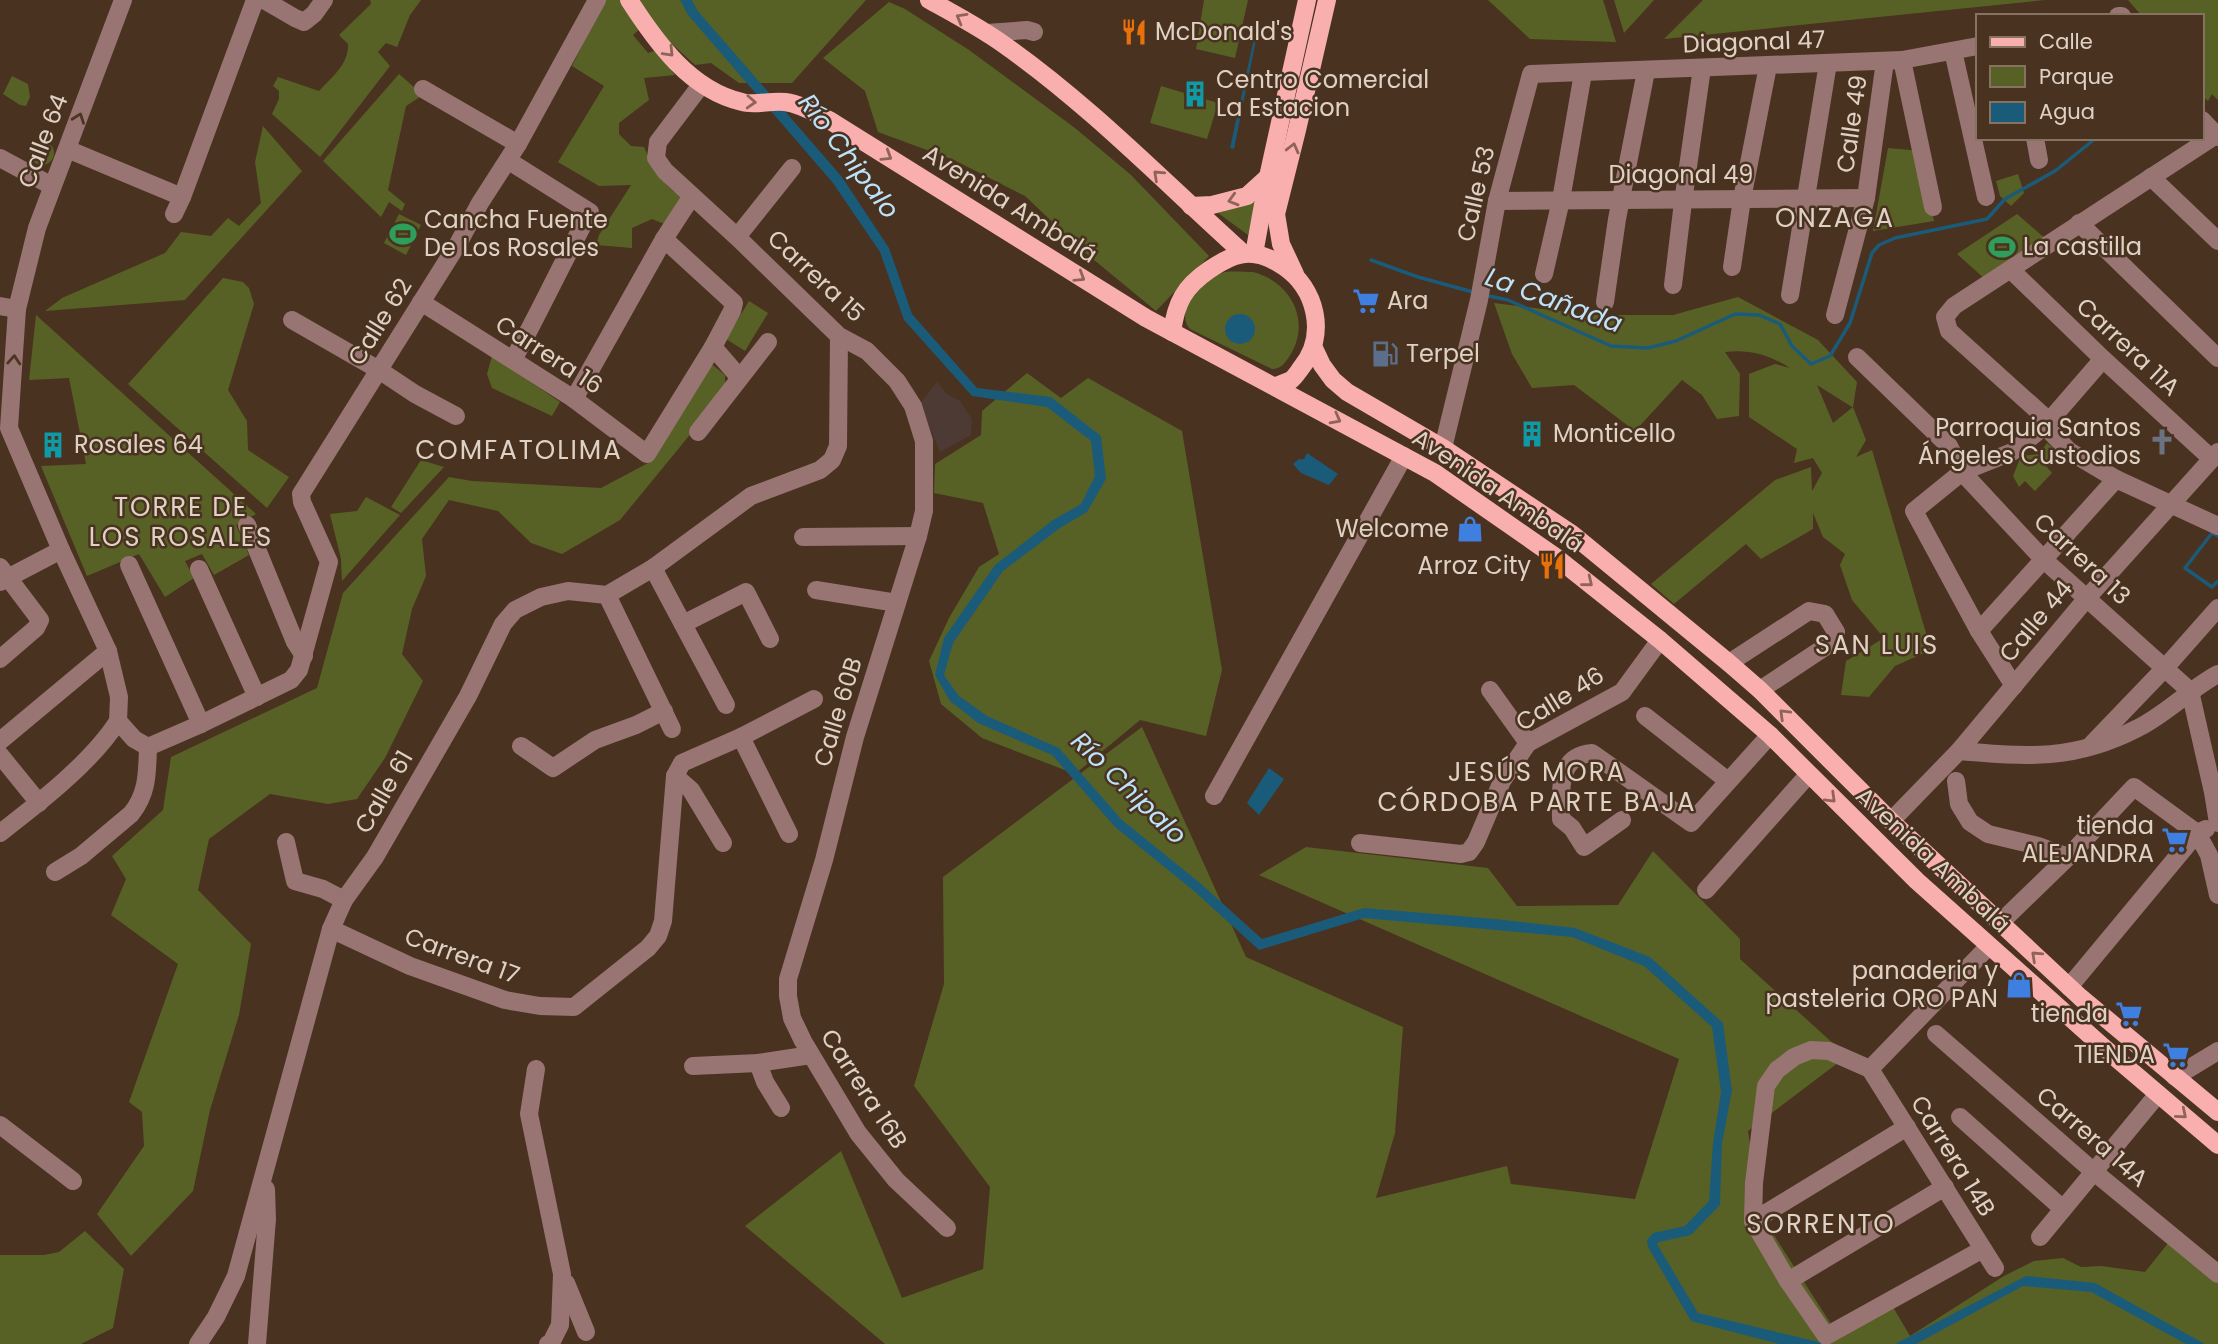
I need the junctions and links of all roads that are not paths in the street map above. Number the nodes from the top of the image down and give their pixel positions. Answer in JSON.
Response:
{"nodes":[{"id":1,"x":123,"y":0,"type":"edge"},
{"id":2,"x":255,"y":0,"type":"edge"},
{"id":3,"x":264,"y":0,"type":"edge"},
{"id":4,"x":324,"y":0,"type":"edge"},
{"id":5,"x":597,"y":0,"type":"edge"},
{"id":6,"x":629,"y":0,"type":"edge"},
{"id":7,"x":929,"y":0,"type":"edge"},
{"id":8,"x":1307,"y":0,"type":"edge"},
{"id":9,"x":1326,"y":0,"type":"edge"},
{"id":10,"x":1034,"y":32,"type":"dead end"},
{"id":11,"x":987,"y":33,"type":"junction"},
{"id":12,"x":1976,"y":46,"type":"edge"},
{"id":13,"x":1953,"y":51,"type":"junction"},
{"id":14,"x":1894,"y":61,"type":"junction"},
{"id":15,"x":1828,"y":63,"type":"junction"},
{"id":16,"x":1768,"y":66,"type":"junction"},
{"id":17,"x":1702,"y":68,"type":"junction"},
{"id":18,"x":1646,"y":71,"type":"junction"},
{"id":19,"x":1583,"y":73,"type":"junction"},
{"id":20,"x":1531,"y":74,"type":"joint"},
{"id":21,"x":701,"y":85,"type":"junction"},
{"id":22,"x":423,"y":89,"type":"dead end"},
{"id":23,"x":2204,"y":122,"type":"edge"},
{"id":24,"x":2217,"y":136,"type":"edge"},
{"id":25,"x":2035,"y":140,"type":"edge"},
{"id":26,"x":519,"y":144,"type":"junction"},
{"id":27,"x":67,"y":149,"type":"junction"},
{"id":28,"x":0,"y":158,"type":"edge"},
{"id":29,"x":2039,"y":160,"type":"dead end"},
{"id":30,"x":509,"y":161,"type":"junction"},
{"id":31,"x":792,"y":168,"type":"dead end"},
{"id":32,"x":1268,"y":177,"type":"junction"},
{"id":33,"x":2151,"y":177,"type":"junction"},
{"id":34,"x":52,"y":186,"type":"junction"},
{"id":35,"x":692,"y":196,"type":"junction"},
{"id":36,"x":182,"y":197,"type":"junction"},
{"id":37,"x":1986,"y":197,"type":"dead end"},
{"id":38,"x":1807,"y":198,"type":"junction"},
{"id":39,"x":1866,"y":198,"type":"junction"},
{"id":40,"x":1683,"y":199,"type":"junction"},
{"id":41,"x":1742,"y":199,"type":"junction"},
{"id":42,"x":1562,"y":200,"type":"junction"},
{"id":43,"x":1621,"y":200,"type":"junction"},
{"id":44,"x":1497,"y":201,"type":"junction"},
{"id":45,"x":1191,"y":206,"type":"junction"},
{"id":46,"x":1933,"y":207,"type":"dead end"},
{"id":47,"x":174,"y":214,"type":"dead end"},
{"id":48,"x":2078,"y":223,"type":"junction"},
{"id":49,"x":737,"y":237,"type":"junction"},
{"id":50,"x":664,"y":239,"type":"junction"},
{"id":51,"x":2218,"y":241,"type":"edge"},
{"id":52,"x":1249,"y":254,"type":"junction"},
{"id":53,"x":1732,"y":267,"type":"dead end"},
{"id":54,"x":2011,"y":270,"type":"junction"},
{"id":55,"x":1295,"y":274,"type":"junction"},
{"id":56,"x":1544,"y":274,"type":"dead end"},
{"id":57,"x":1673,"y":285,"type":"dead end"},
{"id":58,"x":1790,"y":295,"type":"dead end"},
{"id":59,"x":421,"y":302,"type":"junction"},
{"id":60,"x":1605,"y":302,"type":"dead end"},
{"id":61,"x":9,"y":308,"type":"edge"},
{"id":62,"x":1835,"y":315,"type":"dead end"},
{"id":63,"x":292,"y":320,"type":"dead end"},
{"id":64,"x":1172,"y":332,"type":"junction"},
{"id":65,"x":839,"y":335,"type":"junction"},
{"id":66,"x":768,"y":342,"type":"dead end"},
{"id":67,"x":713,"y":346,"type":"junction"},
{"id":68,"x":1314,"y":348,"type":"junction"},
{"id":69,"x":1857,"y":357,"type":"dead end"},
{"id":70,"x":2218,"y":358,"type":"edge"},
{"id":71,"x":2103,"y":359,"type":"junction"},
{"id":72,"x":513,"y":360,"type":"junction"},
{"id":73,"x":379,"y":370,"type":"junction"},
{"id":74,"x":739,"y":377,"type":"junction"},
{"id":75,"x":1276,"y":386,"type":"junction"},
{"id":76,"x":575,"y":399,"type":"junction"},
{"id":77,"x":456,"y":416,"type":"dead end"},
{"id":78,"x":2047,"y":423,"type":"junction"},
{"id":79,"x":5,"y":427,"type":"edge"},
{"id":80,"x":698,"y":432,"type":"dead end"},
{"id":81,"x":924,"y":441,"type":"joint"},
{"id":82,"x":1443,"y":448,"type":"junction"},
{"id":83,"x":2215,"y":455,"type":"edge"},
{"id":84,"x":1404,"y":456,"type":"junction"},
{"id":85,"x":1962,"y":472,"type":"junction"},
{"id":86,"x":2116,"y":479,"type":"junction"},
{"id":87,"x":2172,"y":505,"type":"junction"},
{"id":88,"x":247,"y":525,"type":"dead end"},
{"id":89,"x":2218,"y":526,"type":"edge"},
{"id":90,"x":918,"y":536,"type":"junction"},
{"id":91,"x":803,"y":537,"type":"dead end"},
{"id":92,"x":61,"y":550,"type":"junction"},
{"id":93,"x":2043,"y":559,"type":"junction"},
{"id":94,"x":129,"y":565,"type":"dead end"},
{"id":95,"x":653,"y":568,"type":"junction"},
{"id":96,"x":199,"y":569,"type":"dead end"},
{"id":97,"x":3,"y":575,"type":"edge"},
{"id":98,"x":816,"y":590,"type":"dead end"},
{"id":99,"x":607,"y":595,"type":"junction"},
{"id":100,"x":2087,"y":598,"type":"junction"},
{"id":101,"x":897,"y":603,"type":"junction"},
{"id":102,"x":2218,"y":608,"type":"edge"},
{"id":103,"x":683,"y":624,"type":"junction"},
{"id":104,"x":1979,"y":631,"type":"junction"},
{"id":105,"x":770,"y":639,"type":"dead end"},
{"id":106,"x":1660,"y":640,"type":"junction"},
{"id":107,"x":108,"y":651,"type":"junction"},
{"id":108,"x":304,"y":656,"type":"junction"},
{"id":109,"x":0,"y":659,"type":"edge"},
{"id":110,"x":1729,"y":663,"type":"junction"},
{"id":111,"x":2164,"y":669,"type":"junction"},
{"id":112,"x":2218,"y":674,"type":"edge"},
{"id":113,"x":2014,"y":686,"type":"junction"},
{"id":114,"x":1490,"y":690,"type":"dead end"},
{"id":115,"x":1760,"y":690,"type":"junction"},
{"id":116,"x":2190,"y":691,"type":"junction"},
{"id":117,"x":257,"y":697,"type":"junction"},
{"id":118,"x":814,"y":699,"type":"dead end"},
{"id":119,"x":726,"y":705,"type":"dead end"},
{"id":120,"x":664,"y":712,"type":"junction"},
{"id":121,"x":1646,"y":716,"type":"dead end"},
{"id":122,"x":118,"y":721,"type":"junction"},
{"id":123,"x":201,"y":724,"type":"junction"},
{"id":124,"x":672,"y":729,"type":"dead end"},
{"id":125,"x":1770,"y":735,"type":"junction"},
{"id":126,"x":741,"y":737,"type":"junction"},
{"id":127,"x":0,"y":741,"type":"edge"},
{"id":128,"x":1528,"y":743,"type":"junction"},
{"id":129,"x":521,"y":746,"type":"dead end"},
{"id":130,"x":148,"y":747,"type":"junction"},
{"id":131,"x":2086,"y":750,"type":"junction"},
{"id":132,"x":1959,"y":751,"type":"junction"},
{"id":133,"x":0,"y":755,"type":"edge"},
{"id":134,"x":678,"y":770,"type":"junction"},
{"id":135,"x":1808,"y":775,"type":"junction"},
{"id":136,"x":1956,"y":780,"type":"dead end"},
{"id":137,"x":1728,"y":781,"type":"junction"},
{"id":138,"x":2215,"y":793,"type":"edge"},
{"id":139,"x":1214,"y":796,"type":"dead end"},
{"id":140,"x":39,"y":803,"type":"junction"},
{"id":141,"x":1622,"y":820,"type":"dead end"},
{"id":142,"x":1891,"y":821,"type":"junction"},
{"id":143,"x":2218,"y":823,"type":"edge"},
{"id":144,"x":0,"y":833,"type":"edge"},
{"id":145,"x":2197,"y":833,"type":"junction"},
{"id":146,"x":789,"y":834,"type":"dead end"},
{"id":147,"x":286,"y":842,"type":"dead end"},
{"id":148,"x":723,"y":843,"type":"dead end"},
{"id":149,"x":1360,"y":843,"type":"dead end"},
{"id":150,"x":2068,"y":857,"type":"junction"},
{"id":151,"x":55,"y":872,"type":"dead end"},
{"id":152,"x":1706,"y":890,"type":"dead end"},
{"id":153,"x":2218,"y":895,"type":"edge"},
{"id":154,"x":344,"y":900,"type":"junction"},
{"id":155,"x":2000,"y":923,"type":"junction"},
{"id":156,"x":331,"y":929,"type":"junction"},
{"id":157,"x":1989,"y":946,"type":"junction"},
{"id":158,"x":2069,"y":986,"type":"junction"},
{"id":159,"x":788,"y":996,"type":"joint"},
{"id":160,"x":1936,"y":1034,"type":"dead end"},
{"id":161,"x":2218,"y":1051,"type":"edge"},
{"id":162,"x":811,"y":1055,"type":"junction"},
{"id":163,"x":758,"y":1063,"type":"junction"},
{"id":164,"x":693,"y":1066,"type":"dead end"},
{"id":165,"x":536,"y":1069,"type":"dead end"},
{"id":166,"x":1870,"y":1069,"type":"junction"},
{"id":167,"x":2175,"y":1077,"type":"junction"},
{"id":168,"x":2158,"y":1094,"type":"junction"},
{"id":169,"x":781,"y":1108,"type":"dead end"},
{"id":170,"x":2218,"y":1112,"type":"edge"},
{"id":171,"x":1960,"y":1117,"type":"dead end"},
{"id":172,"x":0,"y":1125,"type":"edge"},
{"id":173,"x":1907,"y":1128,"type":"junction"},
{"id":174,"x":2218,"y":1145,"type":"edge"},
{"id":175,"x":265,"y":1171,"type":"junction"},
{"id":176,"x":2093,"y":1171,"type":"junction"},
{"id":177,"x":73,"y":1181,"type":"dead end"},
{"id":178,"x":1945,"y":1187,"type":"junction"},
{"id":179,"x":2063,"y":1209,"type":"junction"},
{"id":180,"x":1753,"y":1221,"type":"junction"},
{"id":181,"x":947,"y":1228,"type":"dead end"},
{"id":182,"x":2039,"y":1237,"type":"dead end"},
{"id":183,"x":1983,"y":1249,"type":"junction"},
{"id":184,"x":1995,"y":1268,"type":"dead end"},
{"id":185,"x":562,"y":1273,"type":"junction"},
{"id":186,"x":2218,"y":1274,"type":"edge"},
{"id":187,"x":1788,"y":1281,"type":"junction"},
{"id":188,"x":586,"y":1332,"type":"dead end"},
{"id":189,"x":198,"y":1344,"type":"edge"},
{"id":190,"x":257,"y":1344,"type":"edge"},
{"id":191,"x":548,"y":1344,"type":"edge"}],
"edges":[{"from":27,"to":1,"type":"street","name":"Calle 64","one_way":true},
{"from":2,"to":36,"type":"street"},
{"from":3,"to":4,"type":"street"},
{"from":5,"to":26,"type":"street","name":"Calle 62"},
{"from":6,"to":21,"type":"main road","name":"Avenida Ambalá","one_way":true},
{"from":11,"to":7,"type":"main road","one_way":true},
{"from":8,"to":32,"type":"main road"},
{"from":55,"to":9,"type":"main road","one_way":true},
{"from":10,"to":11,"type":"street"},
{"from":45,"to":11,"type":"main road","one_way":true},
{"from":12,"to":13,"type":"street","name":"Diagonal 47"},
{"from":13,"to":14,"type":"street","name":"Diagonal 47"},
{"from":13,"to":37,"type":"street"},
{"from":14,"to":15,"type":"street","name":"Diagonal 47"},
{"from":14,"to":39,"type":"street","name":"Calle 49"},
{"from":14,"to":46,"type":"street"},
{"from":15,"to":16,"type":"street","name":"Diagonal 47"},
{"from":15,"to":38,"type":"street"},
{"from":16,"to":17,"type":"street","name":"Diagonal 47"},
{"from":16,"to":41,"type":"street"},
{"from":17,"to":18,"type":"street","name":"Diagonal 47"},
{"from":17,"to":40,"type":"street"},
{"from":18,"to":19,"type":"street","name":"Diagonal 47"},
{"from":18,"to":43,"type":"street"},
{"from":19,"to":20,"type":"street","name":"Diagonal 47"},
{"from":19,"to":42,"type":"street"},
{"from":20,"to":44,"type":"street","name":"Calle 53"},
{"from":21,"to":35,"type":"street","name":"Carrera 15"},
{"from":21,"to":64,"type":"main road","name":"Avenida Ambalá","one_way":true},
{"from":22,"to":26,"type":"street"},
{"from":23,"to":24,"type":"street"},
{"from":24,"to":33,"type":"street"},
{"from":25,"to":29,"type":"street"},
{"from":26,"to":30,"type":"street","name":"Calle 62"},
{"from":27,"to":34,"type":"street","name":"Calle 64"},
{"from":27,"to":36,"type":"street"},
{"from":28,"to":34,"type":"street"},
{"from":30,"to":59,"type":"street","name":"Calle 62"},
{"from":30,"to":72,"type":"street"},
{"from":31,"to":49,"type":"street"},
{"from":32,"to":45,"type":"main road","one_way":true},
{"from":32,"to":52,"type":"main road"},
{"from":33,"to":48,"type":"street"},
{"from":33,"to":51,"type":"street"},
{"from":34,"to":61,"type":"street","name":"Calle 64"},
{"from":35,"to":49,"type":"street","name":"Carrera 15"},
{"from":35,"to":50,"type":"street"},
{"from":36,"to":47,"type":"street"},
{"from":38,"to":39,"type":"street","name":"Diagonal 49"},
{"from":38,"to":41,"type":"street","name":"Diagonal 49"},
{"from":38,"to":58,"type":"street"},
{"from":39,"to":62,"type":"street","name":"Calle 49"},
{"from":40,"to":41,"type":"street","name":"Diagonal 49"},
{"from":40,"to":43,"type":"street","name":"Diagonal 49"},
{"from":40,"to":57,"type":"street"},
{"from":41,"to":53,"type":"street"},
{"from":42,"to":43,"type":"street","name":"Diagonal 49"},
{"from":42,"to":44,"type":"street","name":"Diagonal 49"},
{"from":42,"to":56,"type":"street"},
{"from":43,"to":60,"type":"street"},
{"from":44,"to":82,"type":"street","name":"Calle 53"},
{"from":45,"to":52,"type":"main road"},
{"from":48,"to":54,"type":"street"},
{"from":48,"to":70,"type":"street"},
{"from":49,"to":65,"type":"street","name":"Carrera 15"},
{"from":50,"to":67,"type":"street"},
{"from":50,"to":76,"type":"street"},
{"from":52,"to":55,"type":"main road"},
{"from":52,"to":64,"type":"main road"},
{"from":54,"to":71,"type":"street","name":"Carrera 11A"},
{"from":54,"to":78,"type":"street"},
{"from":55,"to":68,"type":"main road"},
{"from":59,"to":72,"type":"street","name":"Carrera 16"},
{"from":59,"to":73,"type":"street","name":"Calle 62"},
{"from":79,"to":61,"type":"street","name":"Calle 64","one_way":true},
{"from":63,"to":73,"type":"street"},
{"from":64,"to":75,"type":"main road","name":"Avenida Ambalá"},
{"from":65,"to":81,"type":"street","name":"Carrera 15"},
{"from":65,"to":95,"type":"street"},
{"from":66,"to":74,"type":"street"},
{"from":67,"to":74,"type":"street"},
{"from":67,"to":76,"type":"street","name":"Carrera 16"},
{"from":68,"to":75,"type":"main road"},
{"from":68,"to":82,"type":"main road","name":"Avenida Ambalá"},
{"from":69,"to":85,"type":"street","name":"Carrera 13"},
{"from":71,"to":78,"type":"street"},
{"from":71,"to":83,"type":"street","name":"Carrera 11A"},
{"from":72,"to":76,"type":"street","name":"Carrera 16"},
{"from":73,"to":77,"type":"street"},
{"from":73,"to":108,"type":"street","name":"Calle 62"},
{"from":74,"to":80,"type":"street"},
{"from":75,"to":84,"type":"main road","name":"Avenida Ambalá","one_way":true},
{"from":78,"to":85,"type":"street"},
{"from":78,"to":86,"type":"street"},
{"from":79,"to":92,"type":"street"},
{"from":81,"to":90,"type":"street","name":"Calle 60B"},
{"from":82,"to":110,"type":"main road","name":"Avenida Ambalá"},
{"from":83,"to":87,"type":"street","name":"Calle 44"},
{"from":84,"to":106,"type":"main road","name":"Avenida Ambalá","one_way":true},
{"from":84,"to":139,"type":"street"},
{"from":85,"to":93,"type":"street","name":"Carrera 13"},
{"from":85,"to":104,"type":"street"},
{"from":86,"to":87,"type":"street"},
{"from":86,"to":93,"type":"street"},
{"from":87,"to":89,"type":"street"},
{"from":87,"to":100,"type":"street","name":"Calle 44"},
{"from":88,"to":108,"type":"street"},
{"from":90,"to":91,"type":"street"},
{"from":90,"to":101,"type":"street","name":"Calle 60B"},
{"from":92,"to":97,"type":"street"},
{"from":92,"to":107,"type":"street"},
{"from":93,"to":100,"type":"street","name":"Carrera 13"},
{"from":93,"to":104,"type":"street"},
{"from":94,"to":123,"type":"street"},
{"from":95,"to":99,"type":"street"},
{"from":95,"to":103,"type":"street"},
{"from":96,"to":117,"type":"street"},
{"from":97,"to":109,"type":"street"},
{"from":98,"to":101,"type":"street"},
{"from":99,"to":120,"type":"street"},
{"from":99,"to":154,"type":"street","name":"Calle 61"},
{"from":100,"to":111,"type":"street","name":"Carrera 13"},
{"from":100,"to":113,"type":"street","name":"Calle 44"},
{"from":101,"to":159,"type":"street","name":"Calle 60B"},
{"from":102,"to":111,"type":"street"},
{"from":103,"to":105,"type":"street"},
{"from":103,"to":119,"type":"street"},
{"from":104,"to":113,"type":"street"},
{"from":106,"to":125,"type":"main road","name":"Avenida Ambalá"},
{"from":106,"to":128,"type":"street","name":"Calle 46"},
{"from":107,"to":122,"type":"street"},
{"from":107,"to":127,"type":"street"},
{"from":108,"to":117,"type":"street"},
{"from":110,"to":115,"type":"main road","name":"Avenida Ambalá"},
{"from":110,"to":115,"type":"street"},
{"from":111,"to":116,"type":"street","name":"Carrera 13"},
{"from":111,"to":131,"type":"street"},
{"from":112,"to":116,"type":"street"},
{"from":113,"to":132,"type":"street","name":"Calle 44"},
{"from":114,"to":128,"type":"street"},
{"from":142,"to":115,"type":"main road","name":"Avenida Ambalá","one_way":true},
{"from":116,"to":131,"type":"street"},
{"from":116,"to":138,"type":"street"},
{"from":117,"to":123,"type":"street"},
{"from":118,"to":126,"type":"street"},
{"from":120,"to":124,"type":"street"},
{"from":120,"to":129,"type":"street"},
{"from":121,"to":137,"type":"street"},
{"from":122,"to":130,"type":"street"},
{"from":122,"to":140,"type":"street"},
{"from":123,"to":130,"type":"street"},
{"from":125,"to":135,"type":"main road","name":"Avenida Ambalá"},
{"from":125,"to":137,"type":"street"},
{"from":126,"to":134,"type":"street"},
{"from":126,"to":146,"type":"street"},
{"from":128,"to":149,"type":"street","name":"Calle 46"},
{"from":130,"to":151,"type":"street"},
{"from":131,"to":132,"type":"street"},
{"from":132,"to":142,"type":"street","name":"Calle 44"},
{"from":133,"to":140,"type":"street"},
{"from":134,"to":148,"type":"street"},
{"from":134,"to":156,"type":"street","name":"Carrera 17"},
{"from":135,"to":152,"type":"street"},
{"from":135,"to":157,"type":"main road","name":"Avenida Ambalá","one_way":true},
{"from":136,"to":150,"type":"street"},
{"from":137,"to":141,"type":"street"},
{"from":138,"to":143,"type":"street"},
{"from":140,"to":144,"type":"street"},
{"from":142,"to":155,"type":"main road","name":"Avenida Ambalá"},
{"from":143,"to":145,"type":"street"},
{"from":145,"to":150,"type":"street"},
{"from":145,"to":153,"type":"street"},
{"from":145,"to":158,"type":"street"},
{"from":147,"to":154,"type":"street"},
{"from":150,"to":155,"type":"street"},
{"from":154,"to":156,"type":"street","name":"Calle 61"},
{"from":158,"to":155,"type":"main road","name":"Avenida Ambalá","one_way":true},
{"from":156,"to":175,"type":"street","name":"Calle 61"},
{"from":157,"to":166,"type":"street"},
{"from":157,"to":168,"type":"main road","name":"Avenida Ambalá"},
{"from":158,"to":167,"type":"main road","name":"Avenida Ambalá"},
{"from":159,"to":162,"type":"street","name":"Carrera 16B"},
{"from":160,"to":176,"type":"street","name":"Carrera 14A"},
{"from":161,"to":167,"type":"street"},
{"from":162,"to":163,"type":"street"},
{"from":162,"to":181,"type":"street","name":"Carrera 16B"},
{"from":163,"to":164,"type":"street"},
{"from":163,"to":169,"type":"street"},
{"from":165,"to":185,"type":"street"},
{"from":166,"to":173,"type":"street","name":"Carrera 14B"},
{"from":166,"to":180,"type":"street"},
{"from":167,"to":170,"type":"main road","name":"Avenida Ambalá"},
{"from":168,"to":174,"type":"main road","name":"Avenida Ambalá","one_way":true},
{"from":168,"to":176,"type":"street"},
{"from":171,"to":179,"type":"street"},
{"from":172,"to":177,"type":"street"},
{"from":173,"to":178,"type":"street","name":"Carrera 14B"},
{"from":173,"to":180,"type":"street"},
{"from":175,"to":189,"type":"street","name":"Calle 61"},
{"from":175,"to":190,"type":"street"},
{"from":176,"to":179,"type":"street"},
{"from":176,"to":186,"type":"street","name":"Carrera 14A"},
{"from":178,"to":183,"type":"street","name":"Carrera 14B"},
{"from":178,"to":187,"type":"street"},
{"from":179,"to":182,"type":"street"},
{"from":180,"to":187,"type":"street"},
{"from":183,"to":184,"type":"street","name":"Carrera 14B"},
{"from":183,"to":187,"type":"street"},
{"from":185,"to":188,"type":"street"},
{"from":185,"to":191,"type":"street"}]}
